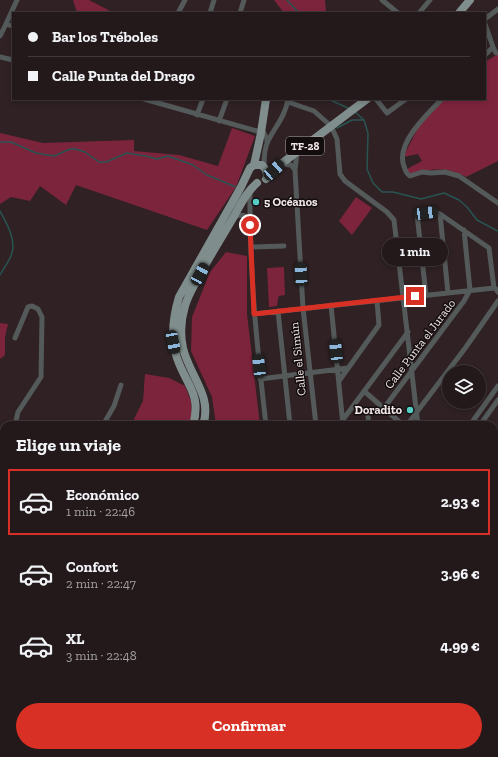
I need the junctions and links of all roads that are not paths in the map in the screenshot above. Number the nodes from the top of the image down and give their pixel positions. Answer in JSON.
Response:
{"nodes":[{"id":1,"x":17,"y":0,"type":"edge"},
{"id":2,"x":184,"y":0,"type":"edge"},
{"id":3,"x":214,"y":0,"type":"edge"},
{"id":4,"x":244,"y":0,"type":"edge"},
{"id":5,"x":430,"y":0,"type":"edge"},
{"id":6,"x":471,"y":0,"type":"edge"},
{"id":7,"x":386,"y":1,"type":"edge"},
{"id":8,"x":498,"y":9,"type":"edge"},
{"id":9,"x":179,"y":11,"type":"edge"},
{"id":10,"x":13,"y":12,"type":"edge"},
{"id":11,"x":210,"y":12,"type":"edge"},
{"id":12,"x":240,"y":12,"type":"edge"},
{"id":13,"x":397,"y":12,"type":"edge"},
{"id":14,"x":420,"y":12,"type":"edge"},
{"id":15,"x":460,"y":12,"type":"edge"},
{"id":16,"x":465,"y":12,"type":"edge"},
{"id":17,"x":12,"y":16,"type":"edge"},
{"id":18,"x":486,"y":18,"type":"edge"},
{"id":19,"x":486,"y":27,"type":"edge"},
{"id":20,"x":0,"y":36,"type":"edge"},
{"id":21,"x":494,"y":47,"type":"junction"},
{"id":22,"x":496,"y":53,"type":"dead end"},
{"id":23,"x":486,"y":54,"type":"edge"},
{"id":24,"x":0,"y":57,"type":"edge"},
{"id":25,"x":12,"y":60,"type":"edge"},
{"id":26,"x":150,"y":100,"type":"edge"},
{"id":27,"x":203,"y":100,"type":"edge"},
{"id":28,"x":227,"y":100,"type":"edge"},
{"id":29,"x":266,"y":100,"type":"edge"},
{"id":30,"x":288,"y":100,"type":"edge"},
{"id":31,"x":366,"y":100,"type":"edge"},
{"id":32,"x":377,"y":100,"type":"edge"},
{"id":33,"x":405,"y":100,"type":"edge"},
{"id":34,"x":441,"y":100,"type":"edge"},
{"id":35,"x":197,"y":115,"type":"junction"},
{"id":36,"x":219,"y":121,"type":"junction"},
{"id":37,"x":331,"y":126,"type":"junction"},
{"id":38,"x":261,"y":133,"type":"junction"},
{"id":39,"x":267,"y":143,"type":"junction"},
{"id":40,"x":297,"y":152,"type":"junction"},
{"id":41,"x":254,"y":164,"type":"junction"},
{"id":42,"x":281,"y":164,"type":"junction"},
{"id":43,"x":264,"y":166,"type":"junction"},
{"id":44,"x":295,"y":170,"type":"junction"},
{"id":45,"x":248,"y":174,"type":"junction"},
{"id":46,"x":267,"y":176,"type":"junction"},
{"id":47,"x":257,"y":183,"type":"junction"},
{"id":48,"x":250,"y":190,"type":"junction"},
{"id":49,"x":498,"y":203,"type":"edge"},
{"id":50,"x":440,"y":214,"type":"junction"},
{"id":51,"x":233,"y":217,"type":"junction"},
{"id":52,"x":250,"y":225,"type":"junction"},
{"id":53,"x":464,"y":230,"type":"junction"},
{"id":54,"x":284,"y":246,"type":"dead end"},
{"id":55,"x":251,"y":247,"type":"junction"},
{"id":56,"x":470,"y":290,"type":"junction"},
{"id":57,"x":496,"y":290,"type":"edge"},
{"id":58,"x":448,"y":293,"type":"junction"},
{"id":59,"x":426,"y":295,"type":"junction"},
{"id":60,"x":403,"y":298,"type":"junction"},
{"id":61,"x":377,"y":300,"type":"junction"},
{"id":62,"x":498,"y":301,"type":"edge"},
{"id":63,"x":331,"y":305,"type":"junction"},
{"id":64,"x":303,"y":308,"type":"junction"},
{"id":65,"x":495,"y":309,"type":"edge"},
{"id":66,"x":278,"y":311,"type":"junction"},
{"id":67,"x":254,"y":314,"type":"junction"},
{"id":68,"x":408,"y":332,"type":"junction"},
{"id":69,"x":15,"y":338,"type":"dead end"},
{"id":70,"x":348,"y":368,"type":"junction"},
{"id":71,"x":338,"y":370,"type":"junction"},
{"id":72,"x":412,"y":371,"type":"junction"},
{"id":73,"x":310,"y":373,"type":"junction"},
{"id":74,"x":285,"y":376,"type":"junction"},
{"id":75,"x":260,"y":379,"type":"junction"},
{"id":76,"x":339,"y":381,"type":"junction"},
{"id":77,"x":121,"y":385,"type":"dead end"},
{"id":78,"x":498,"y":386,"type":"edge"},
{"id":79,"x":364,"y":391,"type":"junction"},
{"id":80,"x":498,"y":400,"type":"edge"},
{"id":81,"x":384,"y":408,"type":"junction"},
{"id":82,"x":417,"y":413,"type":"junction"},
{"id":83,"x":368,"y":416,"type":"dead end"},
{"id":84,"x":16,"y":421,"type":"edge"},
{"id":85,"x":105,"y":421,"type":"edge"},
{"id":86,"x":194,"y":421,"type":"edge"},
{"id":87,"x":204,"y":421,"type":"edge"},
{"id":88,"x":265,"y":421,"type":"edge"},
{"id":89,"x":290,"y":421,"type":"edge"},
{"id":90,"x":316,"y":421,"type":"edge"},
{"id":91,"x":343,"y":421,"type":"edge"},
{"id":92,"x":344,"y":421,"type":"edge"},
{"id":93,"x":369,"y":421,"type":"edge"},
{"id":94,"x":399,"y":421,"type":"edge"},
{"id":95,"x":410,"y":421,"type":"edge"},
{"id":96,"x":418,"y":421,"type":"edge"},
{"id":97,"x":473,"y":421,"type":"edge"},
{"id":98,"x":483,"y":421,"type":"edge"}],
"edges":[{"from":1,"to":10,"type":"street"},
{"from":2,"to":9,"type":"street"},
{"from":3,"to":11,"type":"street"},
{"from":4,"to":12,"type":"street"},
{"from":5,"to":14,"type":"street"},
{"from":6,"to":15,"type":"main road"},
{"from":6,"to":16,"type":"main road"},
{"from":7,"to":13,"type":"street"},
{"from":8,"to":18,"type":"street"},
{"from":17,"to":20,"type":"street"},
{"from":19,"to":21,"type":"street"},
{"from":21,"to":22,"type":"street"},
{"from":21,"to":23,"type":"street"},
{"from":24,"to":25,"type":"street"},
{"from":26,"to":35,"type":"street"},
{"from":27,"to":35,"type":"street"},
{"from":28,"to":36,"type":"street"},
{"from":29,"to":38,"type":"main road"},
{"from":30,"to":37,"type":"street"},
{"from":30,"to":39,"type":"street"},
{"from":31,"to":37,"type":"main road","number":"TF-28"},
{"from":32,"to":33,"type":"street"},
{"from":34,"to":49,"type":"street"},
{"from":35,"to":36,"type":"street"},
{"from":36,"to":38,"type":"street"},
{"from":37,"to":40,"type":"main road","number":"TF-28"},
{"from":37,"to":60,"type":"street"},
{"from":38,"to":39,"type":"street"},
{"from":38,"to":41,"type":"main road"},
{"from":39,"to":43,"type":"street"},
{"from":40,"to":42,"type":"main road","number":"TF-28"},
{"from":40,"to":44,"type":"street","name":"Calle el Simún"},
{"from":41,"to":43,"type":"main road"},
{"from":41,"to":45,"type":"main road"},
{"from":42,"to":44,"type":"street"},
{"from":42,"to":46,"type":"main road","number":"TF-28"},
{"from":43,"to":46,"type":"main road"},
{"from":44,"to":64,"type":"street","name":"Calle el Simún"},
{"from":45,"to":47,"type":"main road"},
{"from":45,"to":86,"type":"main road"},
{"from":46,"to":47,"type":"main road","number":"TF-28"},
{"from":47,"to":48,"type":"main road","number":"TF-28"},
{"from":48,"to":51,"type":"main road","number":"TF-28"},
{"from":48,"to":52,"type":"street"},
{"from":50,"to":53,"type":"street"},
{"from":50,"to":58,"type":"street"},
{"from":50,"to":59,"type":"street"},
{"from":51,"to":52,"type":"street"},
{"from":51,"to":87,"type":"main road","number":"TF-28"},
{"from":52,"to":55,"type":"street"},
{"from":53,"to":56,"type":"street"},
{"from":53,"to":57,"type":"street"},
{"from":54,"to":55,"type":"street"},
{"from":55,"to":67,"type":"street"},
{"from":56,"to":57,"type":"street"},
{"from":56,"to":58,"type":"street"},
{"from":56,"to":72,"type":"street","name":"Calle Punta el Jurado"},
{"from":58,"to":59,"type":"street"},
{"from":59,"to":60,"type":"street"},
{"from":60,"to":61,"type":"street"},
{"from":60,"to":68,"type":"street"},
{"from":61,"to":63,"type":"street"},
{"from":61,"to":70,"type":"street"},
{"from":62,"to":65,"type":"street"},
{"from":63,"to":64,"type":"street"},
{"from":63,"to":71,"type":"street"},
{"from":64,"to":66,"type":"street"},
{"from":64,"to":73,"type":"street","name":"Calle el Simún"},
{"from":65,"to":82,"type":"street"},
{"from":66,"to":67,"type":"street"},
{"from":66,"to":74,"type":"street"},
{"from":67,"to":75,"type":"street"},
{"from":68,"to":72,"type":"street"},
{"from":68,"to":79,"type":"street"},
{"from":69,"to":84,"type":"street"},
{"from":70,"to":71,"type":"street"},
{"from":70,"to":76,"type":"street"},
{"from":71,"to":73,"type":"street"},
{"from":71,"to":76,"type":"street"},
{"from":72,"to":81,"type":"street","name":"Calle Punta el Jurado"},
{"from":72,"to":82,"type":"street"},
{"from":73,"to":74,"type":"street"},
{"from":73,"to":90,"type":"street","name":"Calle el Simún"},
{"from":74,"to":75,"type":"street"},
{"from":74,"to":89,"type":"street"},
{"from":75,"to":88,"type":"street"},
{"from":76,"to":91,"type":"street"},
{"from":77,"to":85,"type":"street"},
{"from":78,"to":97,"type":"street"},
{"from":79,"to":81,"type":"street"},
{"from":79,"to":92,"type":"street"},
{"from":80,"to":98,"type":"street"},
{"from":81,"to":94,"type":"street"},
{"from":82,"to":95,"type":"street"},
{"from":82,"to":96,"type":"street"},
{"from":83,"to":93,"type":"street"}]}
